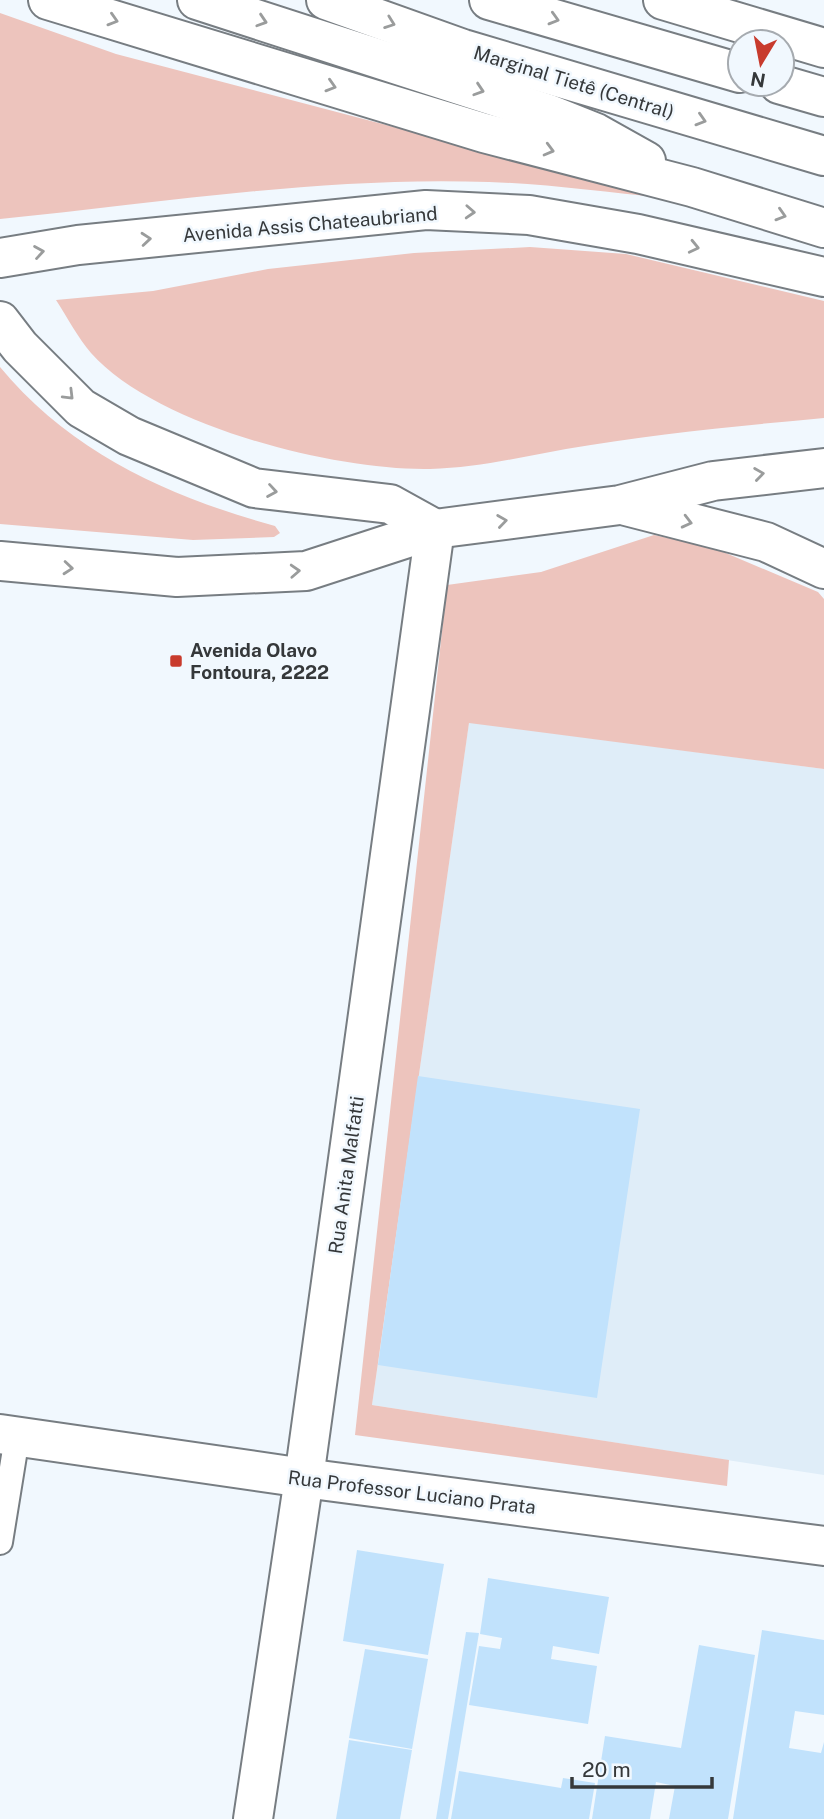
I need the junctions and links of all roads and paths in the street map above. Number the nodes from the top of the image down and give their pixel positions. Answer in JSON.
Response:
{"nodes":[{"id":1,"x":48,"y":0,"type":"edge"},
{"id":2,"x":197,"y":0,"type":"edge"},
{"id":3,"x":326,"y":0,"type":"edge"},
{"id":4,"x":489,"y":0,"type":"edge"},
{"id":5,"x":663,"y":0,"type":"edge"},
{"id":6,"x":824,"y":48,"type":"edge"},
{"id":7,"x":726,"y":69,"type":"edge"},
{"id":8,"x":796,"y":89,"type":"edge"},
{"id":9,"x":824,"y":97,"type":"edge"},
{"id":10,"x":824,"y":156,"type":"edge"},
{"id":11,"x":692,"y":187,"type":"junction"},
{"id":12,"x":824,"y":228,"type":"edge"},
{"id":13,"x":0,"y":258,"type":"edge"},
{"id":14,"x":824,"y":277,"type":"edge"},
{"id":15,"x":0,"y":321,"type":"edge"},
{"id":16,"x":824,"y":468,"type":"edge"},
{"id":17,"x":620,"y":505,"type":"junction"},
{"id":18,"x":435,"y":530,"type":"junction"},
{"id":19,"x":0,"y":561,"type":"edge"},
{"id":20,"x":824,"y":569,"type":"edge"},
{"id":21,"x":8,"y":1435,"type":"edge"},
{"id":22,"x":304,"y":1478,"type":"junction"},
{"id":23,"x":0,"y":1542,"type":"edge"},
{"id":24,"x":824,"y":1545,"type":"edge"},
{"id":25,"x":253,"y":1819,"type":"edge"}],
"edges":[{"from":1,"to":11,"type":"main road","one_way":true},
{"from":2,"to":11,"type":"main road","one_way":true},
{"from":3,"to":10,"type":"main road","name":"Marginal Tietê (Central)","one_way":true},
{"from":4,"to":7,"type":"main road","one_way":true},
{"from":5,"to":6,"type":"main road"},
{"from":8,"to":9,"type":"main road"},
{"from":11,"to":12,"type":"main road","one_way":true},
{"from":13,"to":14,"type":"main road","name":"Avenida Assis Chateaubriand","one_way":true},
{"from":15,"to":18,"type":"main road","one_way":true},
{"from":17,"to":16,"type":"main road","one_way":true},
{"from":18,"to":17,"type":"main road","one_way":true},
{"from":17,"to":20,"type":"main road","one_way":true},
{"from":19,"to":18,"type":"main road","one_way":true},
{"from":18,"to":22,"type":"main road","name":"Rua Anita Malfatti"},
{"from":21,"to":22,"type":"main road","name":"Rua Professor Luciano Prata"},
{"from":21,"to":23,"type":"lane"},
{"from":22,"to":24,"type":"main road","name":"Rua Professor Luciano Prata"},
{"from":22,"to":25,"type":"main road","name":"Rua Anita Malfatti"}]}
